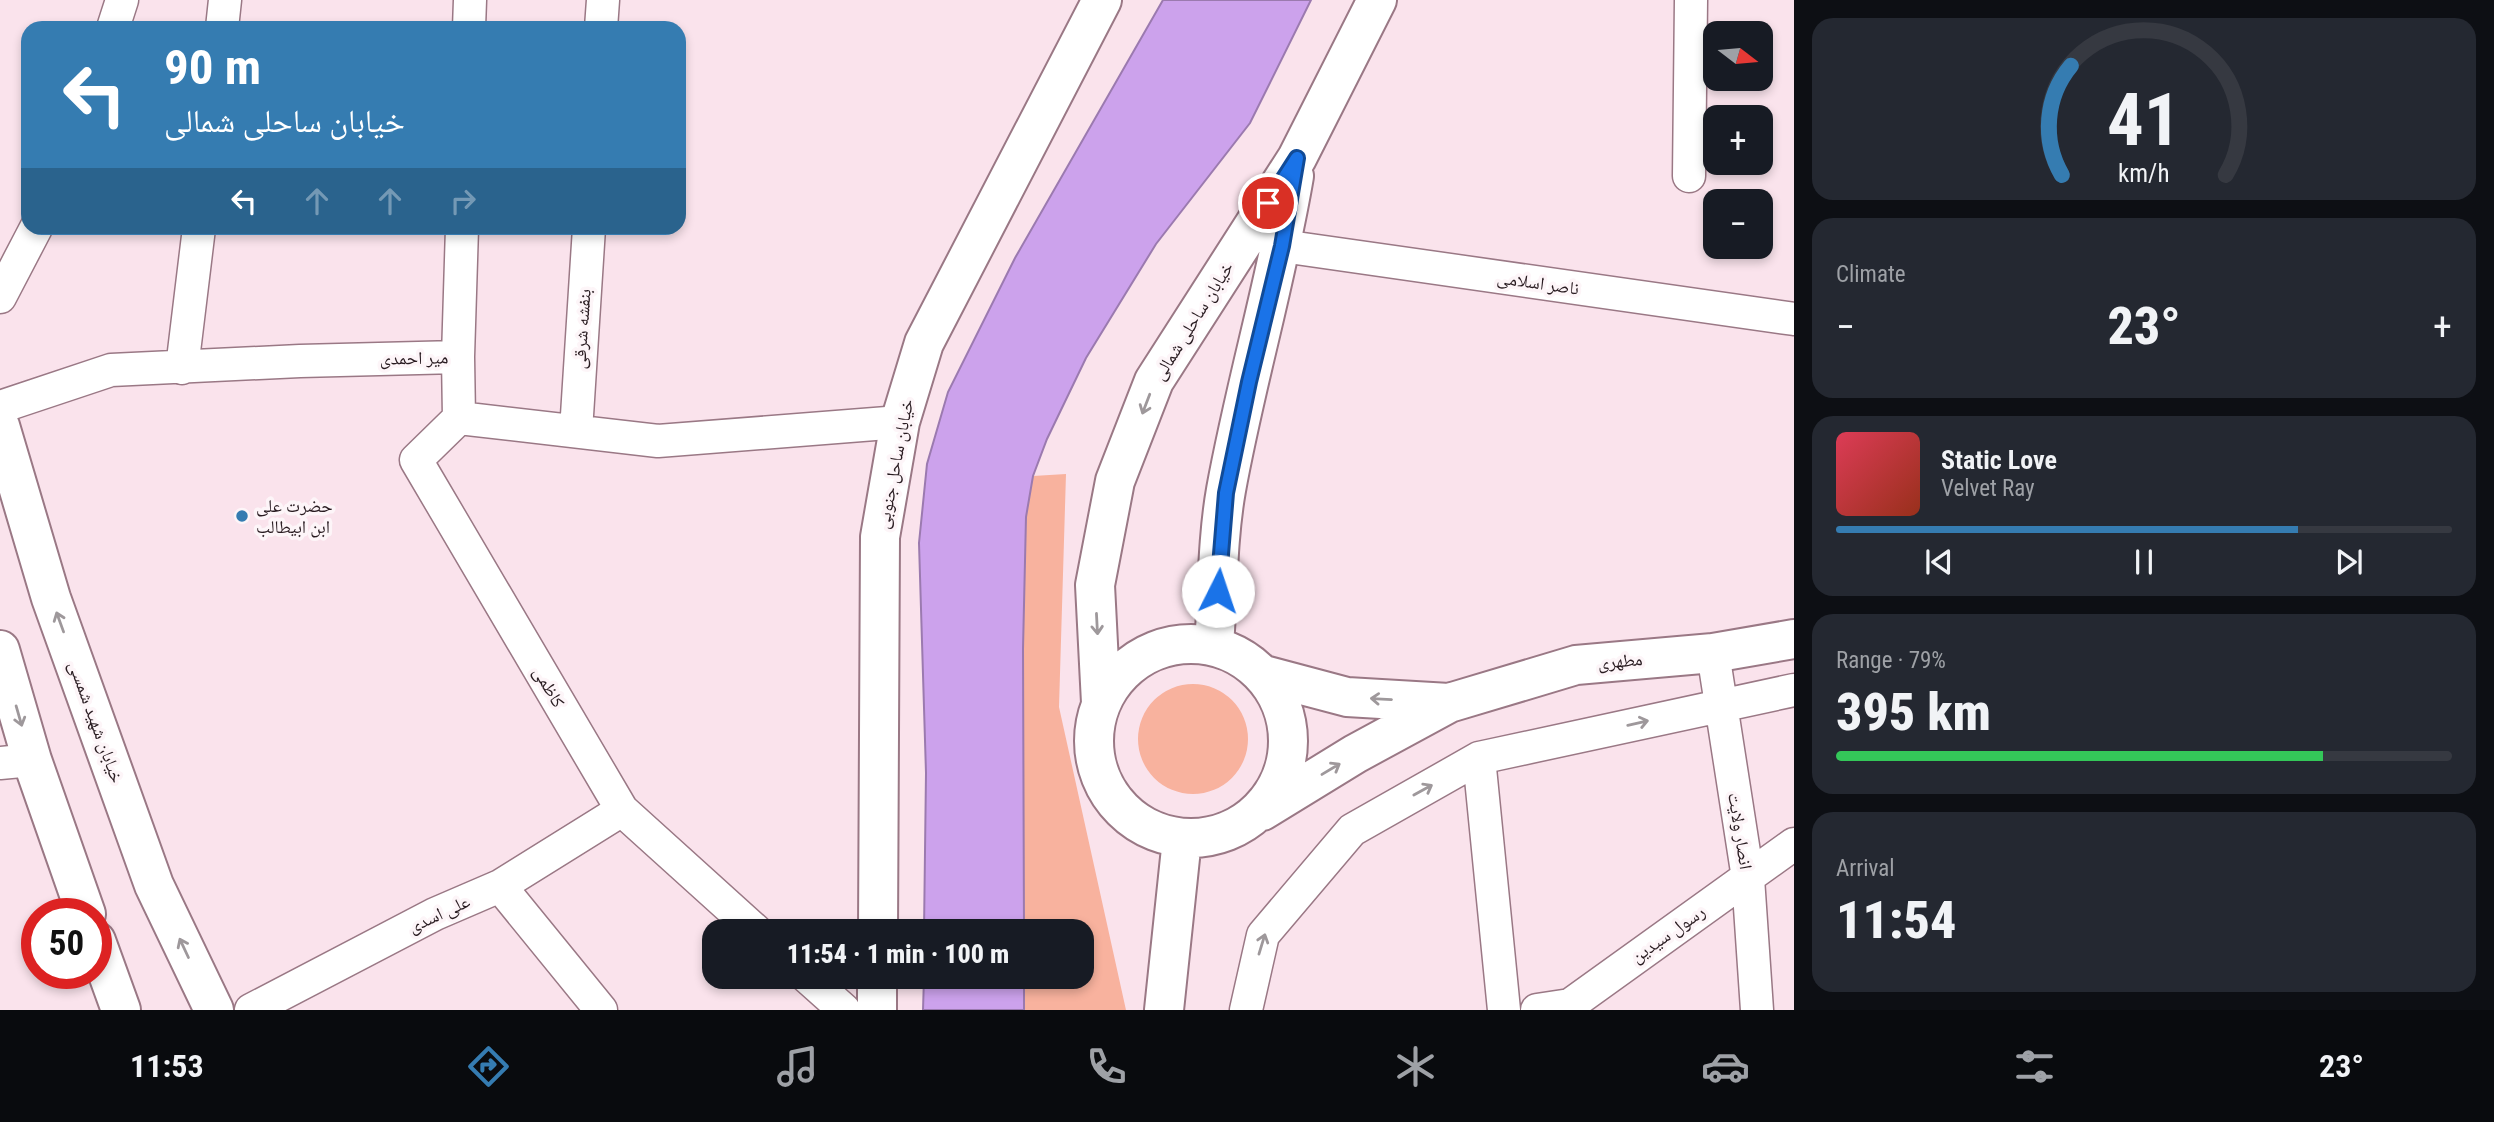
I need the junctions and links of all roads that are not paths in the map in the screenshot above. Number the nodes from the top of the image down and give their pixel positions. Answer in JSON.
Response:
{"nodes":[{"id":1,"x":122,"y":0,"type":"edge"},
{"id":2,"x":225,"y":0,"type":"edge"},
{"id":3,"x":470,"y":0,"type":"edge"},
{"id":4,"x":603,"y":0,"type":"edge"},
{"id":5,"x":1102,"y":0,"type":"edge"},
{"id":6,"x":1377,"y":0,"type":"edge"},
{"id":7,"x":1690,"y":0,"type":"edge"},
{"id":8,"x":115,"y":21,"type":"edge"},
{"id":9,"x":223,"y":21,"type":"edge"},
{"id":10,"x":469,"y":21,"type":"edge"},
{"id":11,"x":602,"y":21,"type":"edge"},
{"id":12,"x":1297,"y":158,"type":"junction"},
{"id":13,"x":1689,"y":176,"type":"dead end"},
{"id":14,"x":32,"y":235,"type":"edge"},
{"id":15,"x":198,"y":235,"type":"edge"},
{"id":16,"x":462,"y":235,"type":"edge"},
{"id":17,"x":589,"y":235,"type":"edge"},
{"id":18,"x":1282,"y":246,"type":"junction"},
{"id":19,"x":0,"y":297,"type":"edge"},
{"id":20,"x":1794,"y":319,"type":"edge"},
{"id":21,"x":458,"y":357,"type":"junction"},
{"id":22,"x":182,"y":368,"type":"junction"},
{"id":23,"x":0,"y":407,"type":"edge"},
{"id":24,"x":459,"y":418,"type":"junction"},
{"id":25,"x":900,"y":422,"type":"junction"},
{"id":26,"x":0,"y":426,"type":"edge"},
{"id":27,"x":576,"y":431,"type":"junction"},
{"id":28,"x":1794,"y":639,"type":"edge"},
{"id":29,"x":1214,"y":645,"type":"junction"},
{"id":30,"x":0,"y":650,"type":"edge"},
{"id":31,"x":1713,"y":653,"type":"junction"},
{"id":32,"x":1264,"y":675,"type":"junction"},
{"id":33,"x":1794,"y":690,"type":"edge"},
{"id":34,"x":1101,"y":703,"type":"junction"},
{"id":35,"x":1450,"y":703,"type":"junction"},
{"id":36,"x":1721,"y":704,"type":"junction"},
{"id":37,"x":1479,"y":758,"type":"junction"},
{"id":38,"x":16,"y":761,"type":"edge"},
{"id":39,"x":622,"y":810,"type":"junction"},
{"id":40,"x":1252,"y":817,"type":"junction"},
{"id":41,"x":1182,"y":839,"type":"junction"},
{"id":42,"x":1794,"y":844,"type":"edge"},
{"id":43,"x":1748,"y":878,"type":"junction"},
{"id":44,"x":500,"y":886,"type":"junction"},
{"id":45,"x":79,"y":898,"type":"edge"},
{"id":46,"x":743,"y":919,"type":"edge"},
{"id":47,"x":878,"y":919,"type":"edge"},
{"id":48,"x":112,"y":985,"type":"edge"},
{"id":49,"x":821,"y":989,"type":"edge"},
{"id":50,"x":877,"y":989,"type":"edge"},
{"id":51,"x":1570,"y":1007,"type":"edge"},
{"id":52,"x":121,"y":1010,"type":"edge"},
{"id":53,"x":214,"y":1010,"type":"edge"},
{"id":54,"x":251,"y":1010,"type":"edge"},
{"id":55,"x":601,"y":1010,"type":"edge"},
{"id":56,"x":844,"y":1010,"type":"edge"},
{"id":57,"x":877,"y":1010,"type":"edge"},
{"id":58,"x":1164,"y":1010,"type":"edge"},
{"id":59,"x":1246,"y":1010,"type":"edge"},
{"id":60,"x":1504,"y":1010,"type":"edge"},
{"id":61,"x":1537,"y":1010,"type":"edge"},
{"id":62,"x":1757,"y":1010,"type":"edge"}],
"edges":[{"from":1,"to":8,"type":"street"},
{"from":2,"to":9,"type":"street"},
{"from":3,"to":10,"type":"street"},
{"from":4,"to":11,"type":"street"},
{"from":5,"to":25,"type":"main road","name":"خیابان ساحل جنوبی"},
{"from":6,"to":12,"type":"main road","name":"خیابان ساحلی شمالی"},
{"from":7,"to":13,"type":"street"},
{"from":12,"to":18,"type":"main road","name":"خیابان ساحلی شمالی"},
{"from":12,"to":34,"type":"main road","name":"خیابان ساحلی شمالی","one_way":true},
{"from":14,"to":19,"type":"street"},
{"from":15,"to":22,"type":"street"},
{"from":16,"to":21,"type":"street"},
{"from":17,"to":27,"type":"street","name":"بنفشه شرقی"},
{"from":18,"to":20,"type":"street","name":"ناصر اسلامی"},
{"from":18,"to":29,"type":"main road","name":"خیابان ساحلی شمالی"},
{"from":21,"to":22,"type":"street","name":"میر احمدی"},
{"from":21,"to":24,"type":"street","name":"میر احمدی"},
{"from":22,"to":23,"type":"street","name":"میر احمدی"},
{"from":24,"to":27,"type":"street"},
{"from":24,"to":39,"type":"street","name":"کاظمی"},
{"from":25,"to":27,"type":"street"},
{"from":25,"to":47,"type":"main road","name":"خیابان ساحل جنوبی"},
{"from":53,"to":26,"type":"main road","name":"خیابان شهید شمسی","one_way":true},
{"from":28,"to":31,"type":"main road","name":"مطهری"},
{"from":29,"to":32,"type":"main road"},
{"from":29,"to":34,"type":"main road"},
{"from":30,"to":38,"type":"main road","one_way":true},
{"from":31,"to":35,"type":"main road","name":"مطهری"},
{"from":31,"to":36,"type":"street","name":"انصار ولایت"},
{"from":35,"to":32,"type":"main road","name":"مطهری","one_way":true},
{"from":32,"to":40,"type":"main road"},
{"from":33,"to":36,"type":"street"},
{"from":34,"to":41,"type":"main road"},
{"from":40,"to":35,"type":"main road","name":"مطهری","one_way":true},
{"from":37,"to":36,"type":"street","one_way":true},
{"from":36,"to":43,"type":"street","name":"انصار ولایت"},
{"from":59,"to":37,"type":"street","one_way":true},
{"from":37,"to":60,"type":"street"},
{"from":38,"to":45,"type":"main road"},
{"from":39,"to":44,"type":"street","name":"علی اسدی"},
{"from":39,"to":46,"type":"street","name":"کاظمی"},
{"from":40,"to":41,"type":"main road"},
{"from":41,"to":58,"type":"main road"},
{"from":42,"to":43,"type":"street","name":"رسول سیدین"},
{"from":43,"to":51,"type":"street","name":"رسول سیدین"},
{"from":43,"to":62,"type":"street","name":"انصار ولایت"},
{"from":44,"to":54,"type":"street","name":"علی اسدی"},
{"from":44,"to":55,"type":"street"},
{"from":48,"to":52,"type":"main road"},
{"from":49,"to":56,"type":"street"},
{"from":50,"to":57,"type":"main road"},
{"from":51,"to":61,"type":"street","name":"رسول سیدین"}]}
